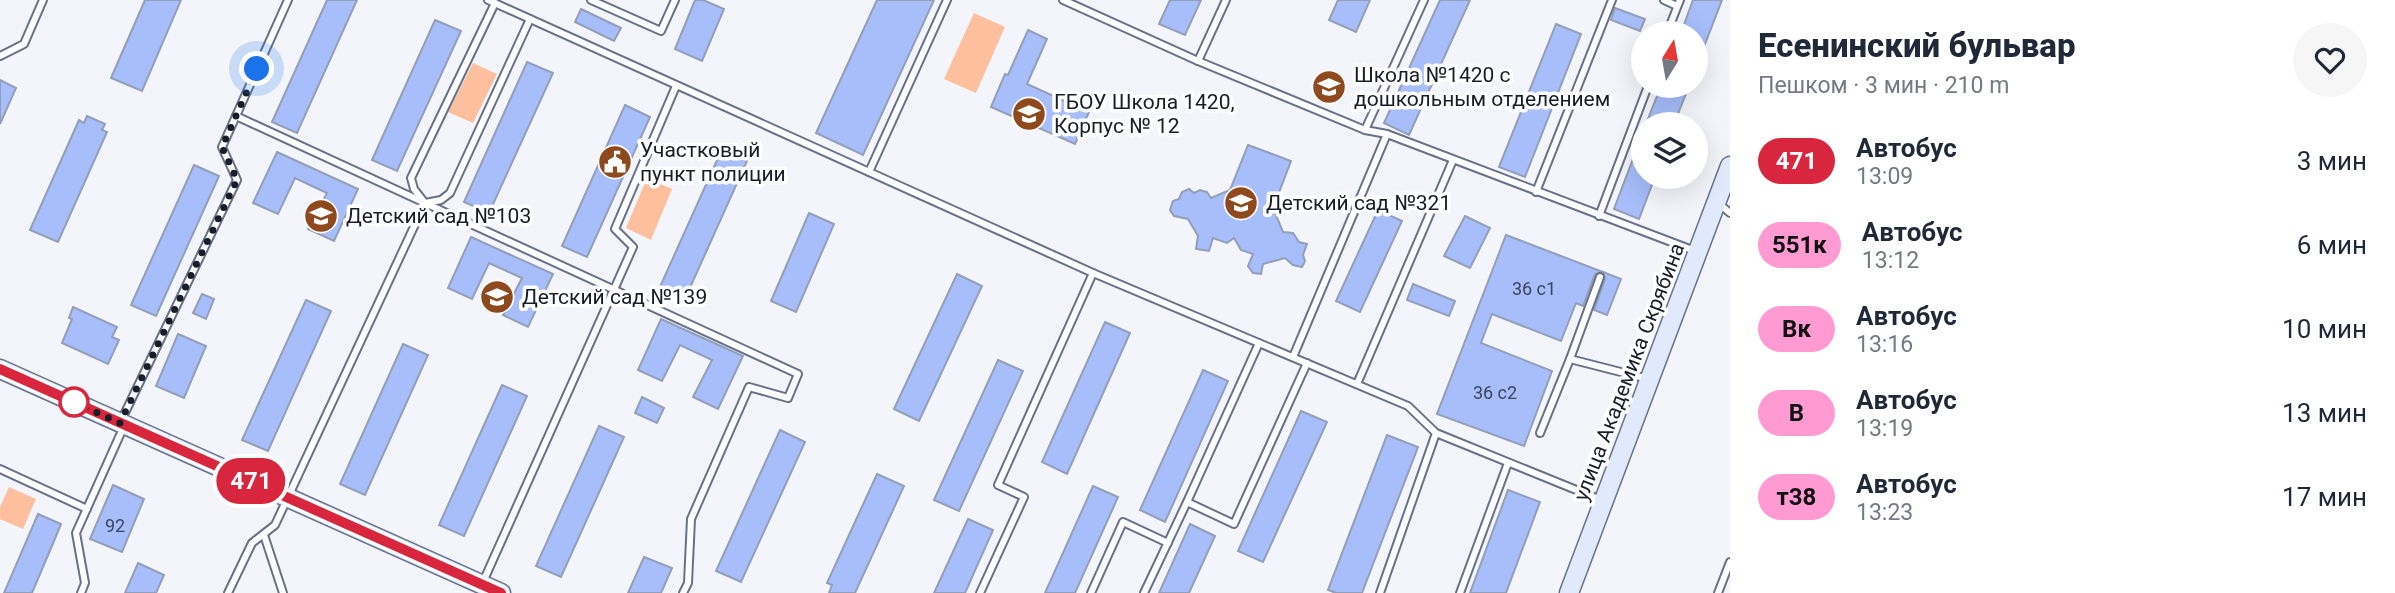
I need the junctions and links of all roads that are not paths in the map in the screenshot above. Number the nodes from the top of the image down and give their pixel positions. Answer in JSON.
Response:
{"nodes":[{"id":1,"x":43,"y":0,"type":"edge"},
{"id":2,"x":288,"y":0,"type":"edge"},
{"id":3,"x":591,"y":0,"type":"edge"},
{"id":4,"x":675,"y":0,"type":"edge"},
{"id":5,"x":947,"y":0,"type":"edge"},
{"id":6,"x":1063,"y":0,"type":"edge"},
{"id":7,"x":1226,"y":0,"type":"edge"},
{"id":8,"x":1424,"y":0,"type":"edge"},
{"id":9,"x":1612,"y":0,"type":"edge"},
{"id":10,"x":1664,"y":0,"type":"edge"},
{"id":11,"x":491,"y":2,"type":"edge"},
{"id":12,"x":1679,"y":3,"type":"edge"},
{"id":13,"x":530,"y":19,"type":"junction"},
{"id":14,"x":1672,"y":21,"type":"edge"},
{"id":15,"x":0,"y":56,"type":"edge"},
{"id":16,"x":1198,"y":61,"type":"junction"},
{"id":17,"x":676,"y":86,"type":"junction"},
{"id":18,"x":1643,"y":98,"type":"edge"},
{"id":19,"x":236,"y":116,"type":"junction"},
{"id":20,"x":1365,"y":130,"type":"junction"},
{"id":21,"x":1387,"y":134,"type":"junction"},
{"id":22,"x":1452,"y":160,"type":"junction"},
{"id":23,"x":1730,"y":166,"type":"edge"},
{"id":24,"x":869,"y":172,"type":"junction"},
{"id":25,"x":1535,"y":192,"type":"junction"},
{"id":26,"x":425,"y":203,"type":"junction"},
{"id":27,"x":1723,"y":207,"type":"edge"},
{"id":28,"x":1599,"y":216,"type":"junction"},
{"id":29,"x":1698,"y":252,"type":"junction"},
{"id":30,"x":1093,"y":274,"type":"junction"},
{"id":31,"x":1600,"y":277,"type":"dead end"},
{"id":32,"x":616,"y":288,"type":"junction"},
{"id":33,"x":1259,"y":343,"type":"junction"},
{"id":34,"x":1293,"y":357,"type":"junction"},
{"id":35,"x":1570,"y":359,"type":"junction"},
{"id":36,"x":1307,"y":363,"type":"junction"},
{"id":37,"x":0,"y":369,"type":"edge"},
{"id":38,"x":1650,"y":380,"type":"junction"},
{"id":39,"x":1357,"y":384,"type":"junction"},
{"id":40,"x":122,"y":424,"type":"junction"},
{"id":41,"x":1436,"y":433,"type":"junction"},
{"id":42,"x":1540,"y":433,"type":"dead end"},
{"id":43,"x":1508,"y":463,"type":"junction"},
{"id":44,"x":0,"y":469,"type":"edge"},
{"id":45,"x":289,"y":498,"type":"junction"},
{"id":46,"x":1187,"y":502,"type":"junction"},
{"id":47,"x":1604,"y":502,"type":"junction"},
{"id":48,"x":87,"y":509,"type":"junction"},
{"id":49,"x":264,"y":535,"type":"junction"},
{"id":50,"x":1168,"y":542,"type":"junction"},
{"id":51,"x":1730,"y":562,"type":"edge"},
{"id":52,"x":482,"y":584,"type":"junction"},
{"id":53,"x":81,"y":593,"type":"edge"},
{"id":54,"x":228,"y":593,"type":"edge"},
{"id":55,"x":283,"y":593,"type":"edge"},
{"id":56,"x":501,"y":593,"type":"edge"},
{"id":57,"x":683,"y":593,"type":"edge"},
{"id":58,"x":980,"y":593,"type":"edge"},
{"id":59,"x":1091,"y":593,"type":"edge"},
{"id":60,"x":1144,"y":593,"type":"edge"},
{"id":61,"x":1380,"y":593,"type":"edge"},
{"id":62,"x":1460,"y":593,"type":"edge"},
{"id":63,"x":1569,"y":593,"type":"edge"},
{"id":64,"x":1718,"y":593,"type":"edge"}],
"edges":[{"from":1,"to":15,"type":"lane"},
{"from":2,"to":19,"type":"lane"},
{"from":3,"to":4,"type":"lane"},
{"from":5,"to":24,"type":"lane"},
{"from":6,"to":16,"type":"lane"},
{"from":7,"to":16,"type":"lane"},
{"from":8,"to":20,"type":"lane"},
{"from":9,"to":25,"type":"lane"},
{"from":10,"to":12,"type":"lane"},
{"from":11,"to":13,"type":"lane"},
{"from":11,"to":26,"type":"lane"},
{"from":12,"to":14,"type":"lane"},
{"from":13,"to":17,"type":"lane"},
{"from":13,"to":26,"type":"lane"},
{"from":16,"to":20,"type":"lane"},
{"from":17,"to":24,"type":"lane"},
{"from":17,"to":32,"type":"lane"},
{"from":18,"to":28,"type":"lane"},
{"from":19,"to":26,"type":"lane"},
{"from":19,"to":40,"type":"lane"},
{"from":20,"to":21,"type":"lane"},
{"from":21,"to":22,"type":"lane"},
{"from":21,"to":34,"type":"lane"},
{"from":22,"to":25,"type":"lane"},
{"from":22,"to":39,"type":"lane"},
{"from":23,"to":27,"type":"main road","name":"улица Академика Скрябина"},
{"from":24,"to":30,"type":"lane"},
{"from":25,"to":28,"type":"lane"},
{"from":26,"to":32,"type":"lane"},
{"from":26,"to":45,"type":"lane"},
{"from":27,"to":29,"type":"main road","name":"улица Академика Скрябина"},
{"from":28,"to":29,"type":"lane"},
{"from":29,"to":38,"type":"main road","name":"улица Академика Скрябина"},
{"from":30,"to":33,"type":"lane"},
{"from":30,"to":58,"type":"lane"},
{"from":31,"to":35,"type":"lane"},
{"from":32,"to":52,"type":"lane"},
{"from":32,"to":57,"type":"lane"},
{"from":33,"to":34,"type":"lane"},
{"from":33,"to":46,"type":"lane"},
{"from":34,"to":36,"type":"lane"},
{"from":35,"to":38,"type":"lane"},
{"from":35,"to":42,"type":"lane"},
{"from":36,"to":39,"type":"lane"},
{"from":36,"to":46,"type":"lane"},
{"from":37,"to":40,"type":"main road"},
{"from":38,"to":47,"type":"main road","name":"улица Академика Скрябина"},
{"from":39,"to":41,"type":"lane"},
{"from":40,"to":45,"type":"main road"},
{"from":40,"to":48,"type":"lane"},
{"from":41,"to":43,"type":"lane"},
{"from":41,"to":61,"type":"lane"},
{"from":43,"to":47,"type":"lane"},
{"from":43,"to":62,"type":"lane"},
{"from":44,"to":48,"type":"lane"},
{"from":45,"to":49,"type":"lane"},
{"from":45,"to":52,"type":"main road"},
{"from":46,"to":50,"type":"lane"},
{"from":47,"to":63,"type":"main road","name":"улица Академика Скрябина"},
{"from":48,"to":53,"type":"lane"},
{"from":49,"to":54,"type":"lane"},
{"from":49,"to":55,"type":"lane"},
{"from":50,"to":59,"type":"lane"},
{"from":50,"to":60,"type":"lane"},
{"from":51,"to":64,"type":"lane"},
{"from":52,"to":56,"type":"main road"}]}
